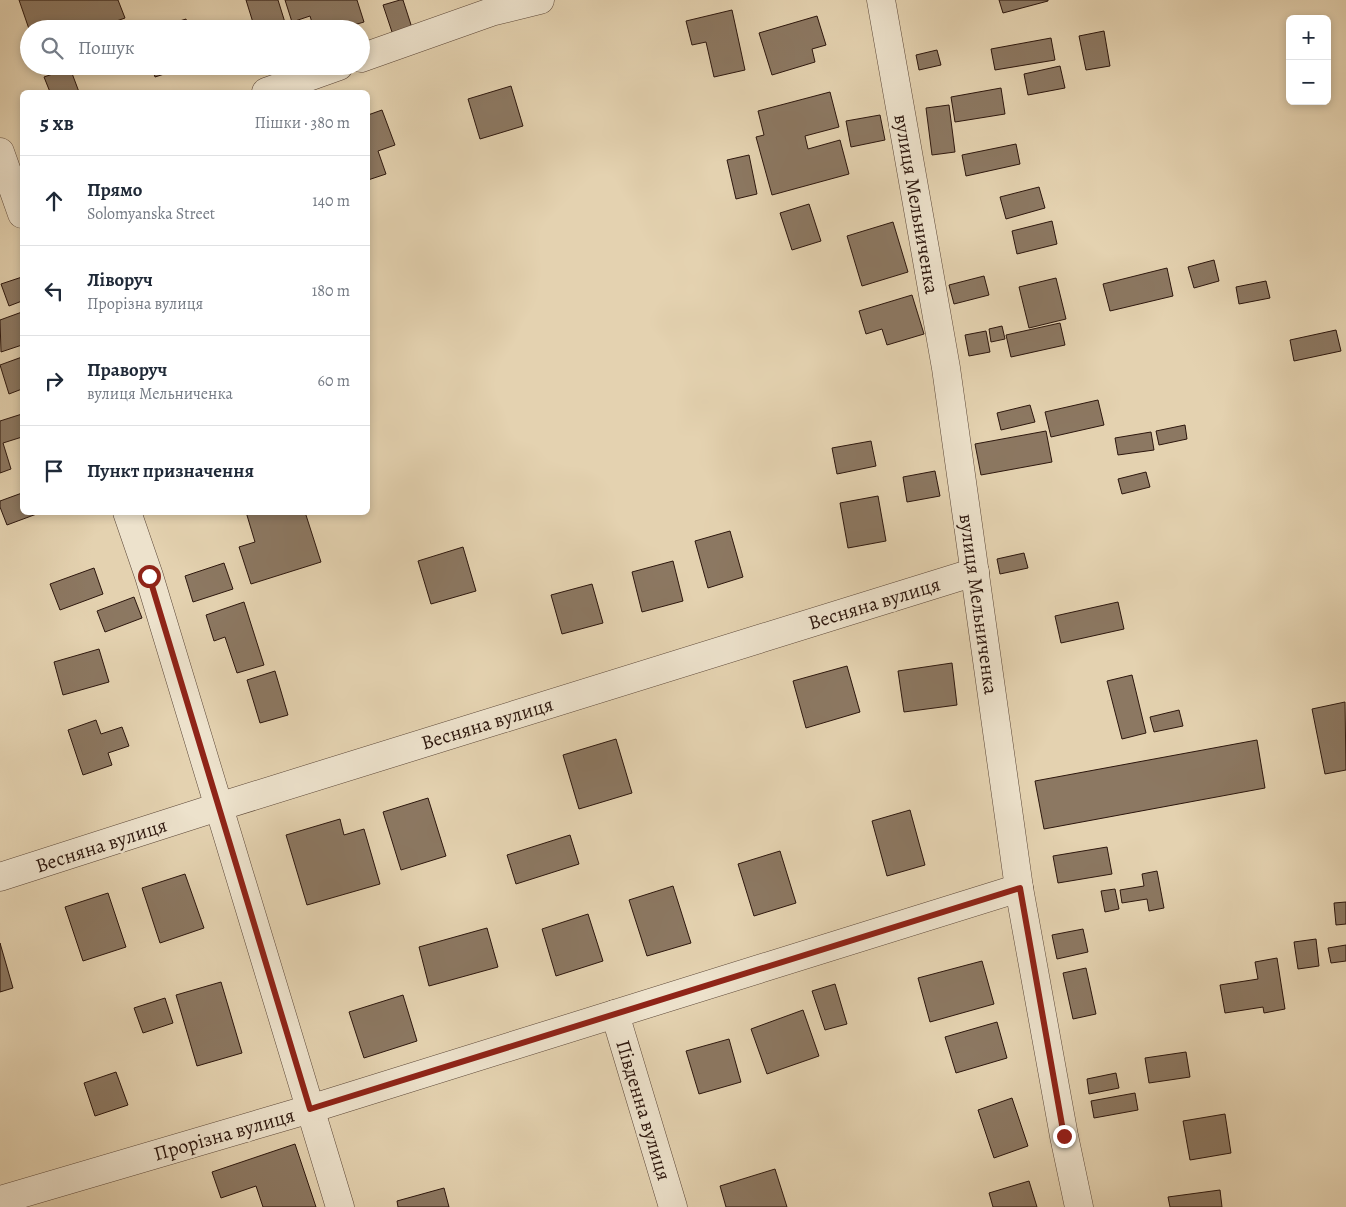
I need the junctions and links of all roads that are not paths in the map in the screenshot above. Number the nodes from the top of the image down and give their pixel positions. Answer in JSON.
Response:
{"nodes":[{"id":1,"x":540,"y":0,"type":"edge"},
{"id":2,"x":881,"y":0,"type":"edge"},
{"id":3,"x":490,"y":6,"type":"edge"},
{"id":4,"x":370,"y":54,"type":"edge"},
{"id":5,"x":314,"y":75,"type":"edge"},
{"id":6,"x":272,"y":90,"type":"edge"},
{"id":7,"x":0,"y":152,"type":"edge"},
{"id":8,"x":17,"y":182,"type":"edge"},
{"id":9,"x":20,"y":201,"type":"edge"},
{"id":10,"x":127,"y":515,"type":"edge"},
{"id":11,"x":975,"y":572,"type":"junction"},
{"id":12,"x":218,"y":806,"type":"junction"},
{"id":13,"x":0,"y":877,"type":"edge"},
{"id":14,"x":1020,"y":888,"type":"junction"},
{"id":15,"x":615,"y":1014,"type":"junction"},
{"id":16,"x":310,"y":1109,"type":"junction"},
{"id":17,"x":10,"y":1201,"type":"edge"},
{"id":18,"x":340,"y":1207,"type":"edge"},
{"id":19,"x":673,"y":1207,"type":"edge"},
{"id":20,"x":1079,"y":1207,"type":"edge"}],
"edges":[{"from":1,"to":3,"type":"street"},
{"from":2,"to":11,"type":"street","name":"вулиця Мельниченка"},
{"from":3,"to":4,"type":"street"},
{"from":5,"to":6,"type":"street"},
{"from":7,"to":8,"type":"street"},
{"from":8,"to":9,"type":"street"},
{"from":10,"to":12,"type":"street"},
{"from":11,"to":12,"type":"street","name":"Весняна вулиця"},
{"from":11,"to":14,"type":"street","name":"вулиця Мельниченка"},
{"from":12,"to":13,"type":"street","name":"Весняна вулиця"},
{"from":12,"to":16,"type":"street"},
{"from":14,"to":15,"type":"street","name":"Прорізна вулиця"},
{"from":14,"to":20,"type":"street","name":"вулиця Мельниченка"},
{"from":15,"to":16,"type":"street","name":"Прорізна вулиця"},
{"from":15,"to":19,"type":"street","name":"Південна вулиця"},
{"from":16,"to":17,"type":"street","name":"Прорізна вулиця"},
{"from":16,"to":18,"type":"street"}]}
